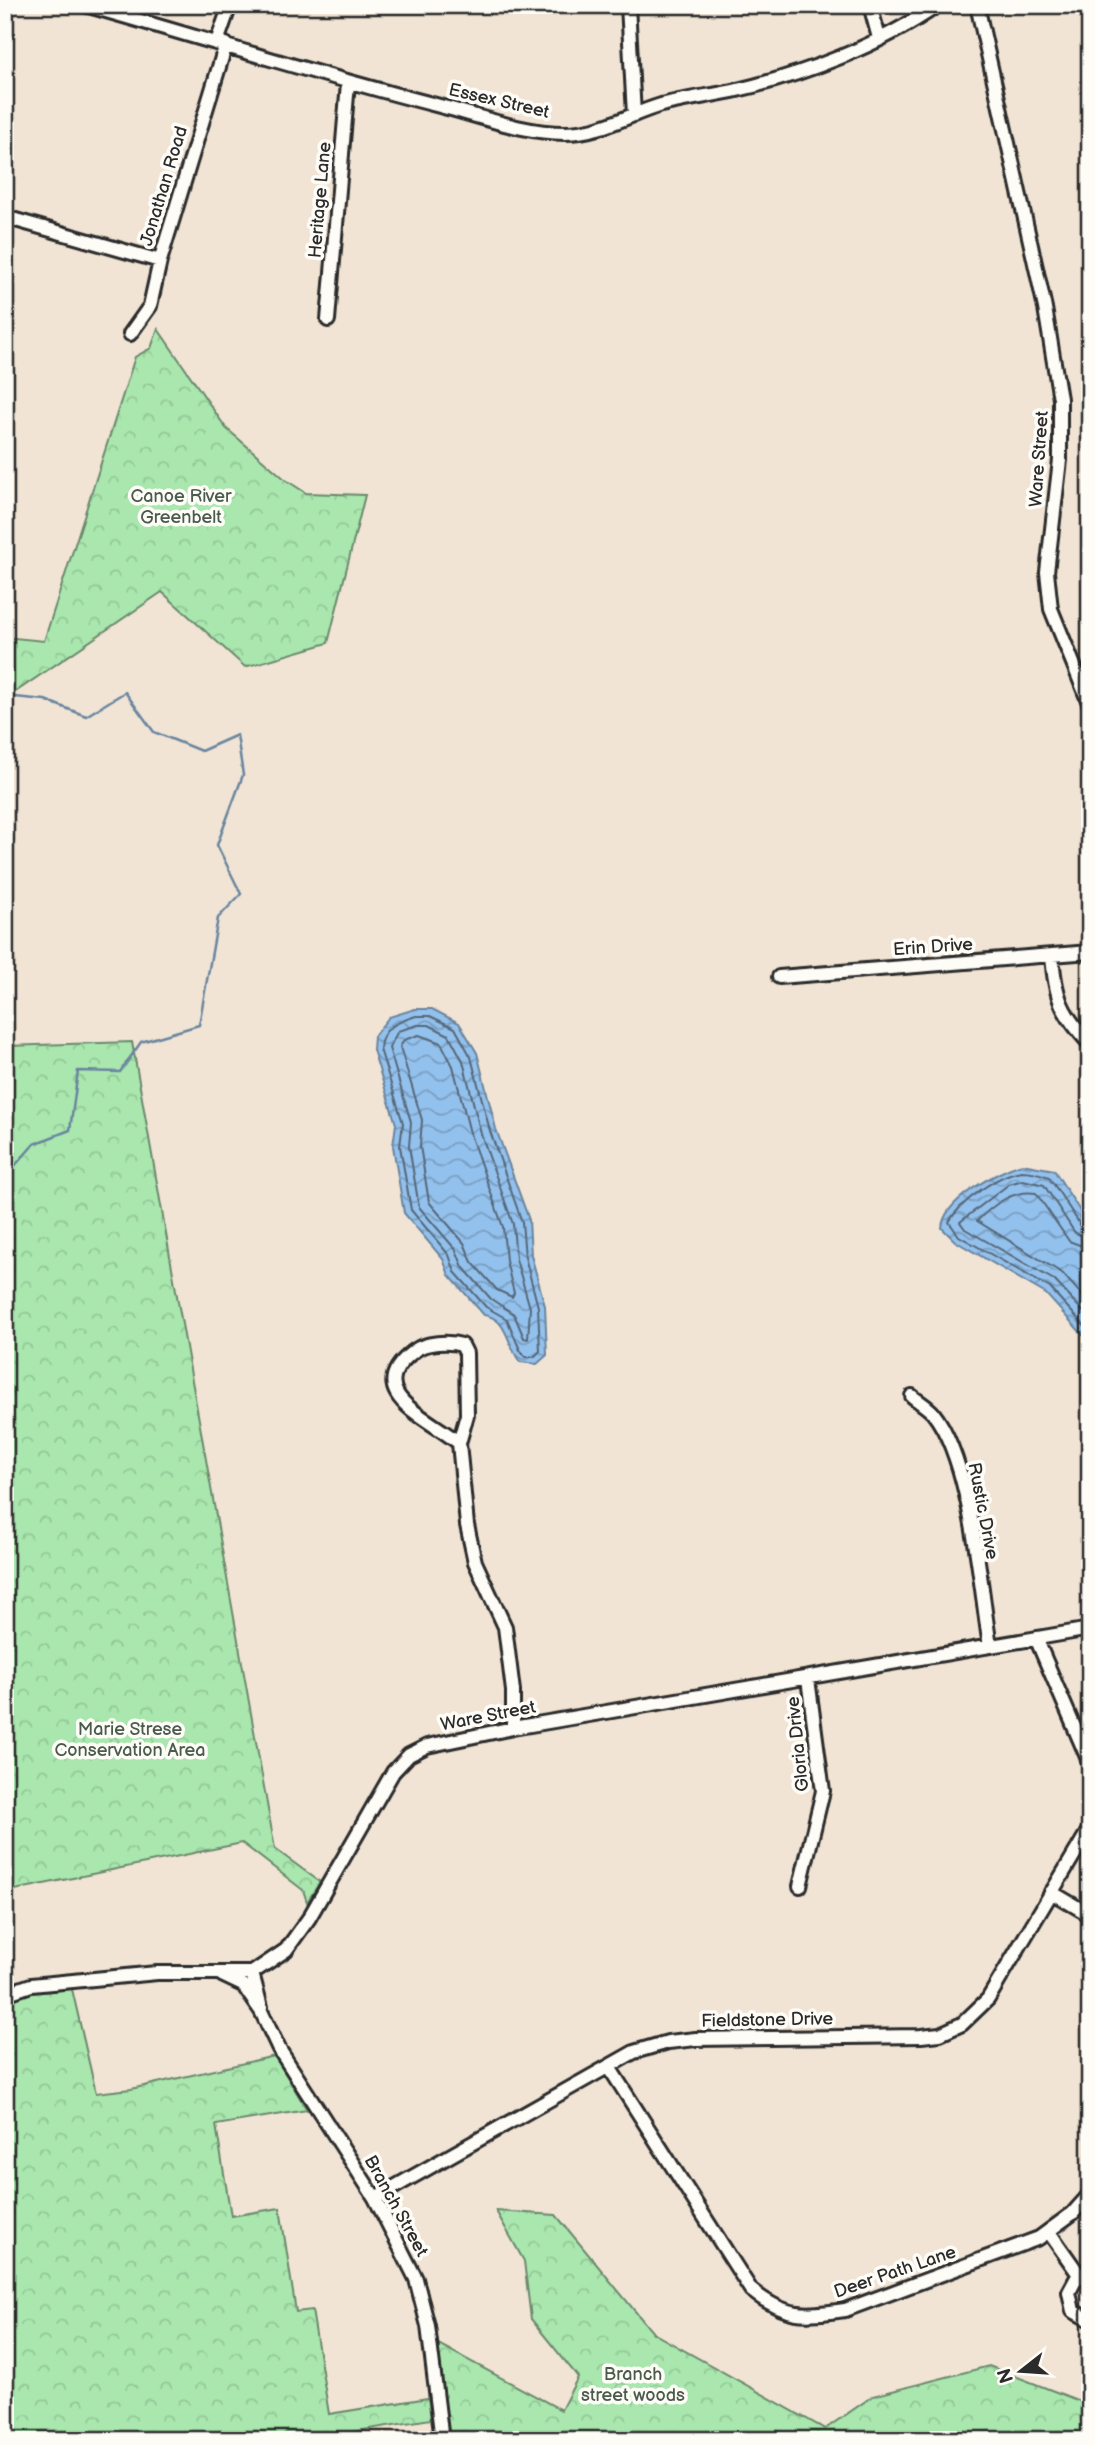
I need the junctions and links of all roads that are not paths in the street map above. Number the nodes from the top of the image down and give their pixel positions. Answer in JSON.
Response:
{"nodes":[{"id":1,"x":85,"y":5,"type":"edge"},
{"id":2,"x":230,"y":5,"type":"edge"},
{"id":3,"x":628,"y":5,"type":"edge"},
{"id":4,"x":870,"y":5,"type":"edge"},
{"id":5,"x":938,"y":5,"type":"edge"},
{"id":6,"x":977,"y":5,"type":"edge"},
{"id":7,"x":879,"y":38,"type":"junction"},
{"id":8,"x":221,"y":43,"type":"junction"},
{"id":9,"x":348,"y":83,"type":"junction"},
{"id":10,"x":634,"y":115,"type":"junction"},
{"id":11,"x":5,"y":217,"type":"edge"},
{"id":12,"x":160,"y":261,"type":"junction"},
{"id":13,"x":328,"y":320,"type":"dead end"},
{"id":14,"x":130,"y":334,"type":"dead end"},
{"id":15,"x":1090,"y":705,"type":"edge"},
{"id":16,"x":1090,"y":952,"type":"edge"},
{"id":17,"x":1052,"y":955,"type":"junction"},
{"id":18,"x":779,"y":977,"type":"dead end"},
{"id":19,"x":1090,"y":1044,"type":"edge"},
{"id":20,"x":912,"y":1396,"type":"dead end"},
{"id":21,"x":458,"y":1443,"type":"junction"},
{"id":22,"x":1090,"y":1629,"type":"edge"},
{"id":23,"x":1036,"y":1638,"type":"junction"},
{"id":24,"x":990,"y":1646,"type":"junction"},
{"id":25,"x":808,"y":1679,"type":"junction"},
{"id":26,"x":513,"y":1728,"type":"junction"},
{"id":27,"x":1090,"y":1764,"type":"edge"},
{"id":28,"x":1090,"y":1828,"type":"edge"},
{"id":29,"x":800,"y":1886,"type":"dead end"},
{"id":30,"x":1051,"y":1892,"type":"junction"},
{"id":31,"x":1090,"y":1915,"type":"edge"},
{"id":32,"x":252,"y":1973,"type":"junction"},
{"id":33,"x":219,"y":1974,"type":"junction"},
{"id":34,"x":5,"y":1994,"type":"edge"},
{"id":35,"x":261,"y":2011,"type":"junction"},
{"id":36,"x":609,"y":2067,"type":"junction"},
{"id":37,"x":1090,"y":2194,"type":"edge"},
{"id":38,"x":375,"y":2198,"type":"junction"},
{"id":39,"x":1049,"y":2232,"type":"junction"},
{"id":40,"x":1085,"y":2275,"type":"edge"},
{"id":41,"x":1090,"y":2320,"type":"edge"},
{"id":42,"x":442,"y":2440,"type":"edge"}],
"edges":[{"from":1,"to":8,"type":"street","name":"Essex Street"},
{"from":2,"to":8,"type":"street","name":"Jonathan Road"},
{"from":3,"to":10,"type":"street"},
{"from":4,"to":7,"type":"street"},
{"from":5,"to":7,"type":"street","name":"Essex Street"},
{"from":6,"to":15,"type":"street","name":"Ware Street"},
{"from":7,"to":10,"type":"street","name":"Essex Street"},
{"from":8,"to":9,"type":"street","name":"Essex Street"},
{"from":8,"to":12,"type":"street","name":"Jonathan Road"},
{"from":9,"to":10,"type":"street","name":"Essex Street"},
{"from":9,"to":13,"type":"street","name":"Heritage Lane"},
{"from":11,"to":12,"type":"street"},
{"from":12,"to":14,"type":"street","name":"Jonathan Road"},
{"from":16,"to":17,"type":"street","name":"Erin Drive"},
{"from":17,"to":18,"type":"street","name":"Erin Drive"},
{"from":17,"to":19,"type":"street"},
{"from":20,"to":24,"type":"street","name":"Rustic Drive"},
{"from":21,"to":21,"type":"street"},
{"from":21,"to":26,"type":"street"},
{"from":22,"to":23,"type":"street","name":"Ware Street"},
{"from":23,"to":24,"type":"street","name":"Ware Street"},
{"from":23,"to":27,"type":"street"},
{"from":24,"to":25,"type":"street","name":"Ware Street"},
{"from":25,"to":26,"type":"street","name":"Ware Street"},
{"from":25,"to":29,"type":"street","name":"Gloria Drive"},
{"from":26,"to":32,"type":"street","name":"Ware Street"},
{"from":28,"to":30,"type":"street","name":"Fieldstone Drive"},
{"from":30,"to":31,"type":"street"},
{"from":30,"to":36,"type":"street","name":"Fieldstone Drive"},
{"from":32,"to":33,"type":"street"},
{"from":32,"to":35,"type":"street","name":"Branch Street"},
{"from":33,"to":34,"type":"street"},
{"from":33,"to":35,"type":"street","name":"Branch Street"},
{"from":35,"to":38,"type":"street","name":"Branch Street"},
{"from":36,"to":38,"type":"street","name":"Fieldstone Drive"},
{"from":36,"to":39,"type":"street","name":"Deer Path Lane"},
{"from":37,"to":39,"type":"street","name":"Deer Path Lane"},
{"from":38,"to":42,"type":"street","name":"Branch Street"},
{"from":39,"to":40,"type":"street"},
{"from":40,"to":41,"type":"street"}]}
